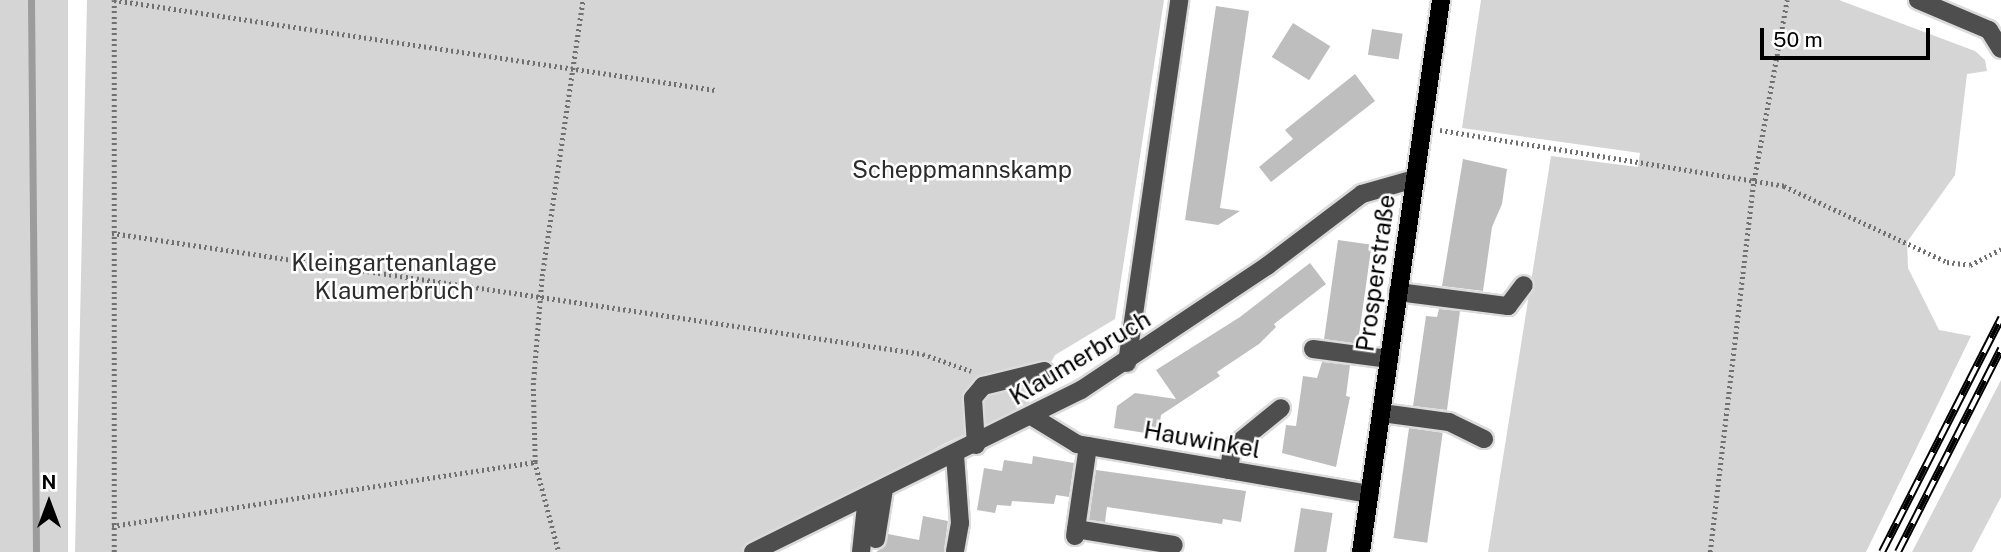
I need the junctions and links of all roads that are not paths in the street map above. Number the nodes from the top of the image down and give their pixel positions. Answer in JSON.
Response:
{"nodes":[{"id":1,"x":1179,"y":0,"type":"edge"},
{"id":2,"x":1441,"y":0,"type":"edge"},
{"id":3,"x":1918,"y":0,"type":"edge"},
{"id":4,"x":2001,"y":49,"type":"edge"},
{"id":5,"x":1414,"y":179,"type":"junction"},
{"id":6,"x":1524,"y":285,"type":"dead end"},
{"id":7,"x":1397,"y":298,"type":"junction"},
{"id":8,"x":1479,"y":314,"type":"dead end"},
{"id":9,"x":1313,"y":349,"type":"dead end"},
{"id":10,"x":1389,"y":359,"type":"junction"},
{"id":11,"x":1127,"y":363,"type":"junction"},
{"id":12,"x":1044,"y":371,"type":"dead end"},
{"id":13,"x":1281,"y":408,"type":"dead end"},
{"id":14,"x":1381,"y":413,"type":"junction"},
{"id":15,"x":1033,"y":417,"type":"junction"},
{"id":16,"x":1484,"y":439,"type":"dead end"},
{"id":17,"x":976,"y":445,"type":"junction"},
{"id":18,"x":1088,"y":446,"type":"junction"},
{"id":19,"x":955,"y":455,"type":"junction"},
{"id":20,"x":1229,"y":470,"type":"junction"},
{"id":21,"x":876,"y":493,"type":"junction"},
{"id":22,"x":1370,"y":494,"type":"junction"},
{"id":23,"x":876,"y":539,"type":"dead end"},
{"id":24,"x":1174,"y":545,"type":"dead end"},
{"id":25,"x":753,"y":552,"type":"edge"},
{"id":26,"x":861,"y":552,"type":"edge"},
{"id":27,"x":955,"y":552,"type":"edge"},
{"id":28,"x":1362,"y":552,"type":"edge"}],
"edges":[{"from":1,"to":11,"type":"street"},
{"from":2,"to":5,"type":"main road","name":"Prosperstraße"},
{"from":3,"to":4,"type":"street"},
{"from":5,"to":7,"type":"main road","name":"Prosperstraße"},
{"from":5,"to":11,"type":"street","name":"Klaumerbruch"},
{"from":6,"to":7,"type":"street"},
{"from":7,"to":8,"type":"street"},
{"from":7,"to":10,"type":"main road","name":"Prosperstraße"},
{"from":9,"to":10,"type":"street"},
{"from":10,"to":14,"type":"main road","name":"Prosperstraße"},
{"from":11,"to":15,"type":"street","name":"Klaumerbruch"},
{"from":12,"to":17,"type":"street"},
{"from":13,"to":20,"type":"street"},
{"from":14,"to":16,"type":"street"},
{"from":14,"to":22,"type":"main road","name":"Prosperstraße"},
{"from":15,"to":17,"type":"street","name":"Klaumerbruch"},
{"from":15,"to":18,"type":"street","name":"Hauwinkel"},
{"from":17,"to":19,"type":"street","name":"Klaumerbruch"},
{"from":18,"to":20,"type":"street","name":"Hauwinkel"},
{"from":18,"to":24,"type":"street"},
{"from":19,"to":21,"type":"street","name":"Klaumerbruch"},
{"from":19,"to":27,"type":"street"},
{"from":20,"to":22,"type":"street","name":"Hauwinkel"},
{"from":21,"to":23,"type":"street"},
{"from":21,"to":25,"type":"street","name":"Klaumerbruch"},
{"from":21,"to":26,"type":"street"},
{"from":22,"to":28,"type":"main road","name":"Prosperstraße"}]}
